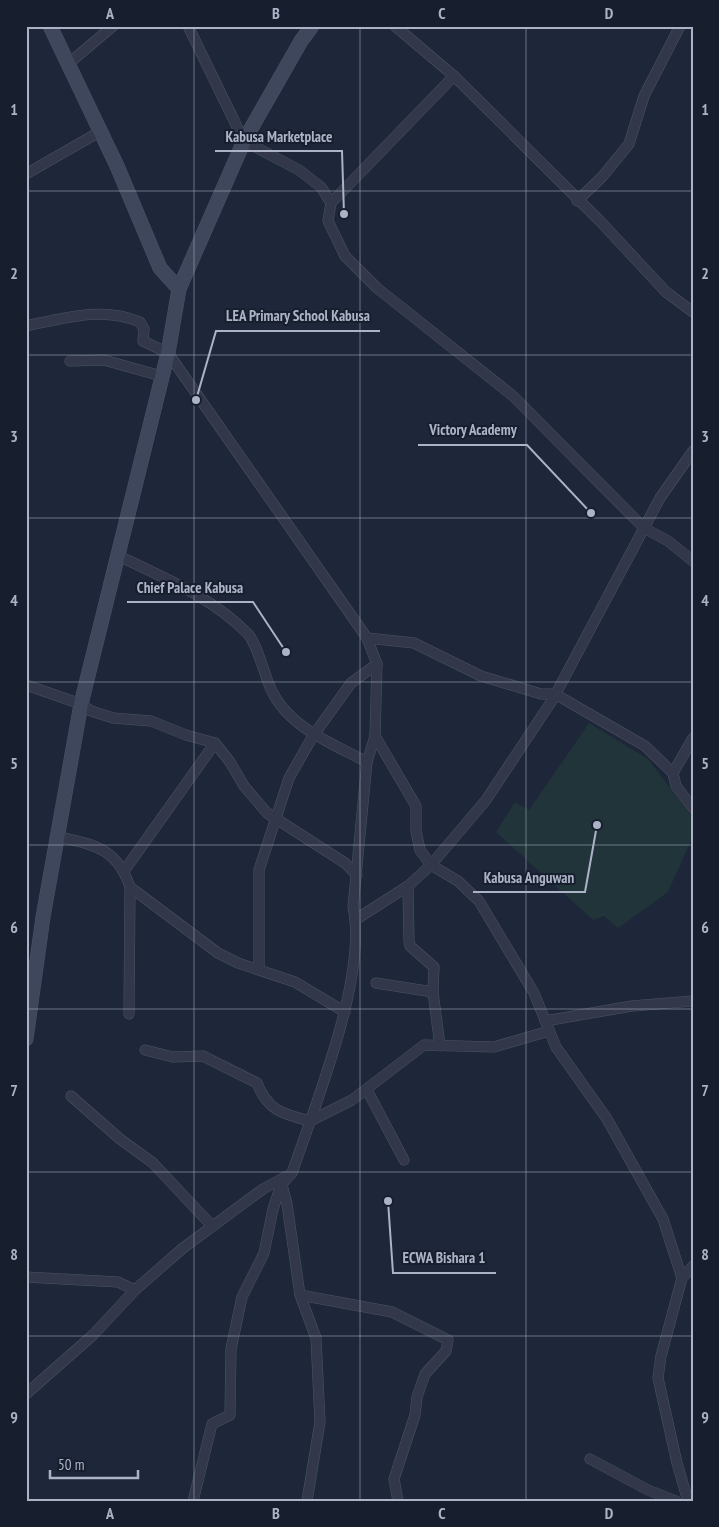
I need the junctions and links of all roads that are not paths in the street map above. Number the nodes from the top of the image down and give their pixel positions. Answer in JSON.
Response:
{"nodes":[{"id":1,"x":50,"y":26,"type":"edge"},
{"id":2,"x":113,"y":26,"type":"edge"},
{"id":3,"x":188,"y":26,"type":"edge"},
{"id":4,"x":312,"y":26,"type":"edge"},
{"id":5,"x":394,"y":26,"type":"edge"},
{"id":6,"x":680,"y":26,"type":"edge"},
{"id":7,"x":68,"y":64,"type":"junction"},
{"id":8,"x":454,"y":76,"type":"junction"},
{"id":9,"x":101,"y":131,"type":"junction"},
{"id":10,"x":244,"y":141,"type":"junction"},
{"id":11,"x":26,"y":174,"type":"edge"},
{"id":12,"x":577,"y":201,"type":"junction"},
{"id":13,"x":331,"y":203,"type":"junction"},
{"id":14,"x":179,"y":289,"type":"junction"},
{"id":15,"x":693,"y":312,"type":"edge"},
{"id":16,"x":26,"y":326,"type":"edge"},
{"id":17,"x":168,"y":354,"type":"junction"},
{"id":18,"x":70,"y":361,"type":"dead end"},
{"id":19,"x":161,"y":376,"type":"junction"},
{"id":20,"x":693,"y":451,"type":"edge"},
{"id":21,"x":644,"y":528,"type":"junction"},
{"id":22,"x":119,"y":556,"type":"junction"},
{"id":23,"x":693,"y":561,"type":"edge"},
{"id":24,"x":367,"y":638,"type":"junction"},
{"id":25,"x":377,"y":664,"type":"junction"},
{"id":26,"x":26,"y":685,"type":"edge"},
{"id":27,"x":555,"y":694,"type":"junction"},
{"id":28,"x":81,"y":704,"type":"junction"},
{"id":29,"x":313,"y":736,"type":"junction"},
{"id":30,"x":375,"y":736,"type":"junction"},
{"id":31,"x":693,"y":738,"type":"edge"},
{"id":32,"x":215,"y":743,"type":"junction"},
{"id":33,"x":366,"y":762,"type":"junction"},
{"id":34,"x":673,"y":773,"type":"junction"},
{"id":35,"x":693,"y":808,"type":"edge"},
{"id":36,"x":275,"y":817,"type":"junction"},
{"id":37,"x":59,"y":837,"type":"junction"},
{"id":38,"x":430,"y":866,"type":"junction"},
{"id":39,"x":124,"y":871,"type":"junction"},
{"id":40,"x":357,"y":875,"type":"junction"},
{"id":41,"x":408,"y":886,"type":"junction"},
{"id":42,"x":130,"y":887,"type":"junction"},
{"id":43,"x":355,"y":920,"type":"junction"},
{"id":44,"x":259,"y":969,"type":"junction"},
{"id":45,"x":376,"y":984,"type":"dead end"},
{"id":46,"x":433,"y":992,"type":"junction"},
{"id":47,"x":693,"y":1001,"type":"edge"},
{"id":48,"x":345,"y":1012,"type":"junction"},
{"id":49,"x":129,"y":1014,"type":"dead end"},
{"id":50,"x":547,"y":1026,"type":"junction"},
{"id":51,"x":26,"y":1039,"type":"edge"},
{"id":52,"x":440,"y":1046,"type":"junction"},
{"id":53,"x":145,"y":1050,"type":"dead end"},
{"id":54,"x":366,"y":1090,"type":"junction"},
{"id":55,"x":71,"y":1096,"type":"dead end"},
{"id":56,"x":310,"y":1121,"type":"junction"},
{"id":57,"x":404,"y":1160,"type":"dead end"},
{"id":58,"x":292,"y":1173,"type":"junction"},
{"id":59,"x":281,"y":1184,"type":"junction"},
{"id":60,"x":263,"y":1189,"type":"junction"},
{"id":61,"x":279,"y":1196,"type":"junction"},
{"id":62,"x":212,"y":1226,"type":"junction"},
{"id":63,"x":693,"y":1266,"type":"edge"},
{"id":64,"x":26,"y":1277,"type":"edge"},
{"id":65,"x":682,"y":1278,"type":"junction"},
{"id":66,"x":135,"y":1290,"type":"junction"},
{"id":67,"x":300,"y":1295,"type":"junction"},
{"id":68,"x":26,"y":1394,"type":"edge"},
{"id":69,"x":590,"y":1459,"type":"dead end"},
{"id":70,"x":193,"y":1501,"type":"edge"},
{"id":71,"x":307,"y":1501,"type":"edge"},
{"id":72,"x":398,"y":1501,"type":"edge"},
{"id":73,"x":676,"y":1501,"type":"edge"},
{"id":74,"x":688,"y":1501,"type":"edge"}],
"edges":[{"from":1,"to":7,"type":"street"},
{"from":2,"to":7,"type":"street"},
{"from":3,"to":10,"type":"street"},
{"from":4,"to":10,"type":"street"},
{"from":5,"to":8,"type":"street"},
{"from":6,"to":12,"type":"street"},
{"from":7,"to":9,"type":"street"},
{"from":8,"to":12,"type":"street"},
{"from":8,"to":13,"type":"street"},
{"from":9,"to":11,"type":"street"},
{"from":9,"to":14,"type":"street"},
{"from":10,"to":13,"type":"street"},
{"from":10,"to":14,"type":"street"},
{"from":12,"to":15,"type":"street"},
{"from":13,"to":21,"type":"street"},
{"from":14,"to":17,"type":"street"},
{"from":16,"to":17,"type":"street"},
{"from":17,"to":19,"type":"street"},
{"from":17,"to":24,"type":"street"},
{"from":18,"to":19,"type":"street"},
{"from":19,"to":22,"type":"street"},
{"from":20,"to":21,"type":"street"},
{"from":21,"to":23,"type":"street"},
{"from":21,"to":27,"type":"street"},
{"from":22,"to":28,"type":"street"},
{"from":22,"to":29,"type":"street"},
{"from":24,"to":25,"type":"street"},
{"from":24,"to":27,"type":"street"},
{"from":25,"to":29,"type":"street"},
{"from":25,"to":30,"type":"street"},
{"from":26,"to":28,"type":"street"},
{"from":27,"to":34,"type":"street"},
{"from":27,"to":38,"type":"street"},
{"from":28,"to":32,"type":"street"},
{"from":28,"to":37,"type":"street"},
{"from":29,"to":33,"type":"street"},
{"from":29,"to":36,"type":"street"},
{"from":30,"to":33,"type":"street"},
{"from":30,"to":38,"type":"street"},
{"from":31,"to":34,"type":"street"},
{"from":32,"to":36,"type":"street"},
{"from":32,"to":39,"type":"street"},
{"from":33,"to":40,"type":"street"},
{"from":34,"to":35,"type":"street"},
{"from":36,"to":40,"type":"street"},
{"from":36,"to":44,"type":"street"},
{"from":37,"to":39,"type":"street"},
{"from":37,"to":51,"type":"street"},
{"from":38,"to":41,"type":"street"},
{"from":38,"to":50,"type":"street"},
{"from":39,"to":42,"type":"street"},
{"from":40,"to":43,"type":"street"},
{"from":41,"to":43,"type":"street"},
{"from":41,"to":46,"type":"street"},
{"from":42,"to":44,"type":"street"},
{"from":42,"to":49,"type":"street"},
{"from":43,"to":48,"type":"street"},
{"from":44,"to":48,"type":"street"},
{"from":45,"to":46,"type":"street"},
{"from":46,"to":52,"type":"street"},
{"from":47,"to":50,"type":"street"},
{"from":48,"to":56,"type":"street"},
{"from":50,"to":52,"type":"street"},
{"from":50,"to":65,"type":"street"},
{"from":52,"to":54,"type":"street"},
{"from":53,"to":56,"type":"street"},
{"from":54,"to":56,"type":"street"},
{"from":54,"to":57,"type":"street"},
{"from":55,"to":62,"type":"street"},
{"from":56,"to":58,"type":"street"},
{"from":58,"to":59,"type":"street"},
{"from":58,"to":60,"type":"street"},
{"from":59,"to":61,"type":"street"},
{"from":59,"to":67,"type":"street"},
{"from":60,"to":61,"type":"street"},
{"from":60,"to":62,"type":"street"},
{"from":61,"to":70,"type":"street"},
{"from":62,"to":66,"type":"street"},
{"from":63,"to":65,"type":"street"},
{"from":64,"to":66,"type":"street"},
{"from":65,"to":74,"type":"street"},
{"from":66,"to":68,"type":"street"},
{"from":67,"to":71,"type":"street"},
{"from":67,"to":72,"type":"street"},
{"from":69,"to":73,"type":"street"}]}
